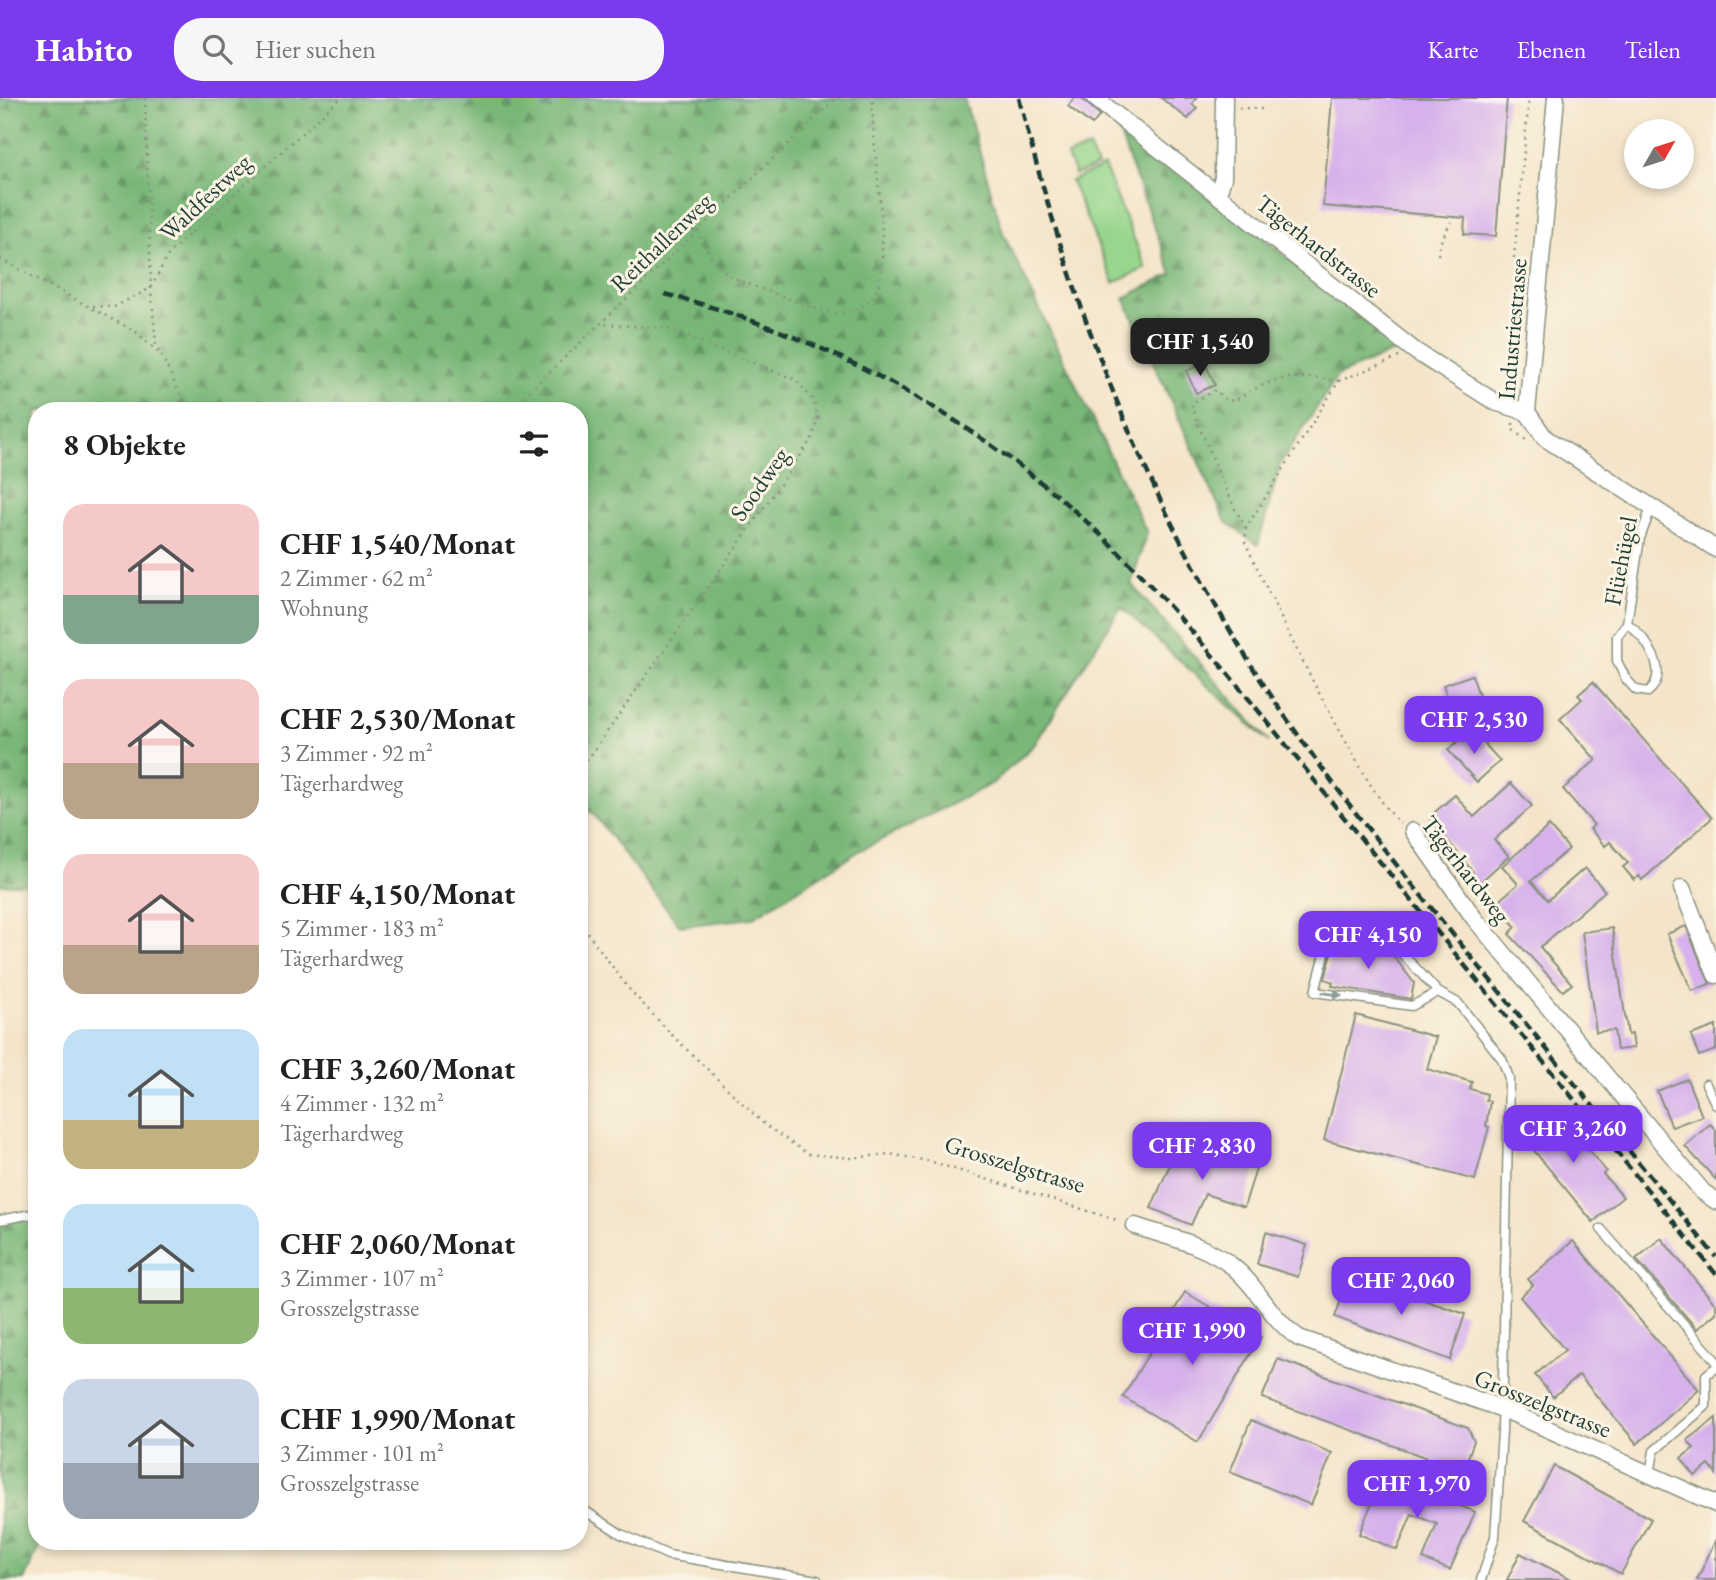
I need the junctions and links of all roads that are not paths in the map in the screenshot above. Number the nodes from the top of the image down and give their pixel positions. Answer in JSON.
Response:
{"nodes":[{"id":1,"x":1095,"y":98,"type":"edge"},
{"id":2,"x":1556,"y":98,"type":"edge"},
{"id":3,"x":1224,"y":103,"type":"edge"},
{"id":4,"x":1218,"y":194,"type":"junction"},
{"id":5,"x":1527,"y":412,"type":"junction"},
{"id":6,"x":1650,"y":508,"type":"junction"},
{"id":7,"x":1716,"y":549,"type":"edge"},
{"id":8,"x":1628,"y":622,"type":"junction"},
{"id":9,"x":1413,"y":831,"type":"road end"},
{"id":10,"x":1682,"y":888,"type":"dead end"},
{"id":11,"x":1716,"y":975,"type":"edge"},
{"id":12,"x":1438,"y":992,"type":"junction"},
{"id":13,"x":1706,"y":1084,"type":"dead end"},
{"id":14,"x":1716,"y":1105,"type":"edge"},
{"id":15,"x":1716,"y":1201,"type":"edge"},
{"id":16,"x":28,"y":1215,"type":"edge"},
{"id":17,"x":0,"y":1220,"type":"edge"},
{"id":18,"x":1135,"y":1226,"type":"road end"},
{"id":19,"x":1601,"y":1229,"type":"dead end"},
{"id":20,"x":1716,"y":1361,"type":"edge"},
{"id":21,"x":1716,"y":1367,"type":"edge"},
{"id":22,"x":1503,"y":1409,"type":"junction"},
{"id":23,"x":1650,"y":1474,"type":"junction"},
{"id":24,"x":1716,"y":1504,"type":"edge"},
{"id":25,"x":588,"y":1513,"type":"edge"},
{"id":26,"x":817,"y":1580,"type":"edge"},
{"id":27,"x":1481,"y":1580,"type":"edge"}],
"edges":[{"from":1,"to":4,"type":"street","name":"Tägerhardstrasse"},
{"from":2,"to":5,"type":"street","name":"Industriestrasse"},
{"from":3,"to":4,"type":"street"},
{"from":4,"to":5,"type":"street","name":"Tägerhardstrasse"},
{"from":5,"to":6,"type":"street","name":"Industriestrasse"},
{"from":6,"to":7,"type":"street","name":"Industriestrasse"},
{"from":6,"to":8,"type":"lane","name":"Flüehügel"},
{"from":8,"to":8,"type":"lane","name":"Flüehügel"},
{"from":9,"to":15,"type":"street","name":"Tägerhardweg"},
{"from":10,"to":11,"type":"street"},
{"from":12,"to":12,"type":"lane","one_way":true},
{"from":12,"to":22,"type":"lane"},
{"from":13,"to":14,"type":"lane"},
{"from":16,"to":17,"type":"lane"},
{"from":18,"to":22,"type":"street","name":"Grosszelgstrasse"},
{"from":19,"to":20,"type":"lane"},
{"from":21,"to":23,"type":"lane"},
{"from":22,"to":23,"type":"street","name":"Grosszelgstrasse"},
{"from":22,"to":27,"type":"lane"},
{"from":23,"to":24,"type":"street","name":"Grosszelgstrasse"},
{"from":25,"to":26,"type":"lane"}]}
